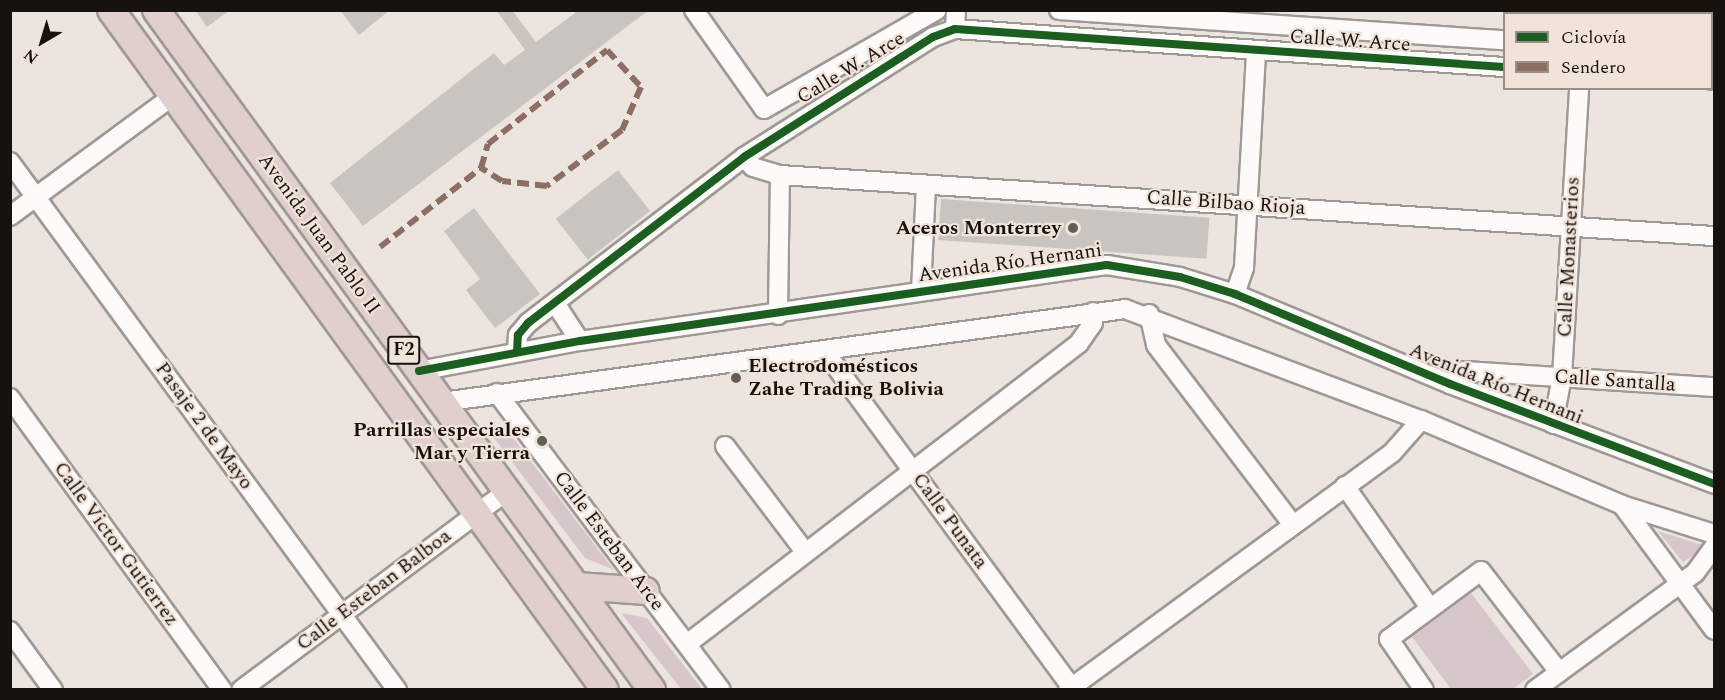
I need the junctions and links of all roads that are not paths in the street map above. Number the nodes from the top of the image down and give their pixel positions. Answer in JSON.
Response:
{"nodes":[{"id":1,"x":111,"y":10,"type":"edge"},
{"id":2,"x":156,"y":10,"type":"edge"},
{"id":3,"x":694,"y":10,"type":"edge"},
{"id":4,"x":937,"y":10,"type":"edge"},
{"id":5,"x":1059,"y":10,"type":"edge"},
{"id":6,"x":1083,"y":11,"type":"edge"},
{"id":7,"x":1109,"y":12,"type":"edge"},
{"id":8,"x":956,"y":20,"type":"edge"},
{"id":9,"x":1503,"y":40,"type":"edge"},
{"id":10,"x":1256,"y":51,"type":"junction"},
{"id":11,"x":1503,"y":67,"type":"edge"},
{"id":12,"x":1579,"y":90,"type":"edge"},
{"id":13,"x":173,"y":96,"type":"junction"},
{"id":14,"x":744,"y":157,"type":"junction"},
{"id":15,"x":10,"y":162,"type":"edge"},
{"id":16,"x":780,"y":175,"type":"junction"},
{"id":17,"x":927,"y":185,"type":"junction"},
{"id":18,"x":36,"y":197,"type":"junction"},
{"id":19,"x":1247,"y":203,"type":"junction"},
{"id":20,"x":10,"y":216,"type":"edge"},
{"id":21,"x":1571,"y":228,"type":"junction"},
{"id":22,"x":1714,"y":236,"type":"edge"},
{"id":23,"x":921,"y":291,"type":"junction"},
{"id":24,"x":1235,"y":294,"type":"junction"},
{"id":25,"x":555,"y":303,"type":"junction"},
{"id":26,"x":1093,"y":312,"type":"junction"},
{"id":27,"x":1149,"y":314,"type":"junction"},
{"id":28,"x":778,"y":315,"type":"junction"},
{"id":29,"x":580,"y":341,"type":"junction"},
{"id":30,"x":517,"y":352,"type":"junction"},
{"id":31,"x":826,"y":353,"type":"junction"},
{"id":32,"x":419,"y":371,"type":"junction"},
{"id":33,"x":1562,"y":377,"type":"junction"},
{"id":34,"x":1450,"y":384,"type":"junction"},
{"id":35,"x":1714,"y":387,"type":"edge"},
{"id":36,"x":497,"y":393,"type":"junction"},
{"id":37,"x":10,"y":398,"type":"edge"},
{"id":38,"x":442,"y":402,"type":"junction"},
{"id":39,"x":1421,"y":420,"type":"junction"},
{"id":40,"x":1552,"y":424,"type":"junction"},
{"id":41,"x":725,"y":446,"type":"dead end"},
{"id":42,"x":913,"y":470,"type":"junction"},
{"id":43,"x":1714,"y":484,"type":"edge"},
{"id":44,"x":1345,"y":486,"type":"junction"},
{"id":45,"x":507,"y":491,"type":"junction"},
{"id":46,"x":1622,"y":505,"type":"junction"},
{"id":47,"x":477,"y":514,"type":"junction"},
{"id":48,"x":1293,"y":525,"type":"junction"},
{"id":49,"x":1714,"y":534,"type":"edge"},
{"id":50,"x":1714,"y":547,"type":"edge"},
{"id":51,"x":806,"y":553,"type":"junction"},
{"id":52,"x":1680,"y":584,"type":"junction"},
{"id":53,"x":577,"y":586,"type":"junction"},
{"id":54,"x":646,"y":591,"type":"junction"},
{"id":55,"x":1430,"y":608,"type":"junction"},
{"id":56,"x":343,"y":614,"type":"junction"},
{"id":57,"x":1714,"y":630,"type":"edge"},
{"id":58,"x":10,"y":631,"type":"edge"},
{"id":59,"x":687,"y":644,"type":"junction"},
{"id":60,"x":1559,"y":672,"type":"junction"},
{"id":61,"x":1071,"y":688,"type":"edge"},
{"id":62,"x":1537,"y":689,"type":"edge"},
{"id":63,"x":53,"y":690,"type":"edge"},
{"id":64,"x":222,"y":690,"type":"edge"},
{"id":65,"x":242,"y":690,"type":"edge"},
{"id":66,"x":397,"y":690,"type":"edge"},
{"id":67,"x":605,"y":690,"type":"edge"},
{"id":68,"x":652,"y":690,"type":"edge"},
{"id":69,"x":721,"y":690,"type":"edge"},
{"id":70,"x":1424,"y":690,"type":"edge"}],
"edges":[{"from":1,"to":13,"type":"highway","name":"Avenida Juan Pablo II","number":"F2"},
{"from":2,"to":32,"type":"highway","name":"Avenida Juan Pablo II","number":"F2"},
{"from":3,"to":4,"type":"street","name":"Calle W. Arce"},
{"from":5,"to":6,"type":"street","name":"Calle W. Arce"},
{"from":6,"to":7,"type":"street","name":"Calle W. Arce"},
{"from":7,"to":9,"type":"street","name":"Calle W. Arce"},
{"from":8,"to":10,"type":"street","name":"Calle W. Arce"},
{"from":8,"to":14,"type":"street","name":"Calle W. Arce"},
{"from":10,"to":11,"type":"street","name":"Calle W. Arce"},
{"from":10,"to":19,"type":"street"},
{"from":12,"to":21,"type":"street","name":"Calle Monasterios"},
{"from":13,"to":18,"type":"street"},
{"from":13,"to":47,"type":"highway","name":"Avenida Juan Pablo II","number":"F2"},
{"from":14,"to":16,"type":"street","name":"Calle Bilbao Rioja"},
{"from":14,"to":25,"type":"street","name":"Calle W. Arce"},
{"from":15,"to":18,"type":"street","name":"Pasaje 2 de Mayo"},
{"from":16,"to":17,"type":"street","name":"Calle Bilbao Rioja"},
{"from":16,"to":28,"type":"street"},
{"from":17,"to":19,"type":"street","name":"Calle Bilbao Rioja"},
{"from":17,"to":23,"type":"street"},
{"from":18,"to":20,"type":"street"},
{"from":18,"to":56,"type":"street","name":"Pasaje 2 de Mayo"},
{"from":19,"to":21,"type":"street","name":"Calle Bilbao Rioja"},
{"from":19,"to":24,"type":"street"},
{"from":21,"to":22,"type":"street","name":"Calle Bilbao Rioja"},
{"from":21,"to":33,"type":"street","name":"Calle Monasterios"},
{"from":23,"to":24,"type":"street","name":"Avenida Río Hernani"},
{"from":23,"to":28,"type":"street","name":"Avenida Río Hernani"},
{"from":24,"to":34,"type":"street","name":"Avenida Río Hernani"},
{"from":25,"to":29,"type":"street"},
{"from":25,"to":30,"type":"street","name":"Calle W. Arce"},
{"from":26,"to":27,"type":"street"},
{"from":26,"to":31,"type":"street"},
{"from":26,"to":42,"type":"street"},
{"from":27,"to":39,"type":"street"},
{"from":27,"to":48,"type":"street"},
{"from":28,"to":29,"type":"street","name":"Avenida Río Hernani"},
{"from":29,"to":30,"type":"street","name":"Avenida Río Hernani"},
{"from":30,"to":32,"type":"street","name":"Avenida Río Hernani"},
{"from":31,"to":36,"type":"street"},
{"from":31,"to":42,"type":"street","name":"Calle Punata"},
{"from":32,"to":38,"type":"highway","name":"Avenida Juan Pablo II","number":"F2"},
{"from":33,"to":34,"type":"street","name":"Calle Santalla"},
{"from":33,"to":35,"type":"street","name":"Calle Santalla"},
{"from":33,"to":40,"type":"street","name":"Calle Monasterios"},
{"from":34,"to":40,"type":"street","name":"Avenida Río Hernani"},
{"from":36,"to":38,"type":"street"},
{"from":36,"to":54,"type":"street","name":"Calle Esteban Arce"},
{"from":37,"to":64,"type":"street","name":"Calle Victor Gutierrez"},
{"from":38,"to":45,"type":"highway","name":"Avenida Juan Pablo II","number":"F2"},
{"from":39,"to":44,"type":"street"},
{"from":39,"to":46,"type":"street"},
{"from":40,"to":43,"type":"street","name":"Avenida Río Hernani"},
{"from":41,"to":51,"type":"street"},
{"from":42,"to":51,"type":"street"},
{"from":42,"to":61,"type":"street","name":"Calle Punata"},
{"from":44,"to":48,"type":"street"},
{"from":44,"to":55,"type":"street"},
{"from":45,"to":47,"type":"street","name":"Calle Esteban Balboa"},
{"from":45,"to":53,"type":"highway","name":"Avenida Juan Pablo II","number":"F2"},
{"from":46,"to":49,"type":"street"},
{"from":46,"to":52,"type":"street"},
{"from":47,"to":56,"type":"street","name":"Calle Esteban Balboa"},
{"from":47,"to":67,"type":"highway","name":"Avenida Juan Pablo II","number":"F2"},
{"from":48,"to":61,"type":"street"},
{"from":50,"to":52,"type":"street"},
{"from":51,"to":59,"type":"street"},
{"from":52,"to":57,"type":"street"},
{"from":52,"to":60,"type":"street"},
{"from":53,"to":54,"type":"highway"},
{"from":53,"to":68,"type":"highway","name":"Avenida Juan Pablo II","number":"F2"},
{"from":54,"to":59,"type":"street","name":"Calle Esteban Arce"},
{"from":55,"to":60,"type":"street"},
{"from":55,"to":70,"type":"street"},
{"from":56,"to":65,"type":"street","name":"Calle Esteban Balboa"},
{"from":56,"to":66,"type":"street","name":"Pasaje 2 de Mayo"},
{"from":58,"to":63,"type":"street"},
{"from":59,"to":69,"type":"street","name":"Calle Esteban Arce"},
{"from":60,"to":62,"type":"street"}]}
